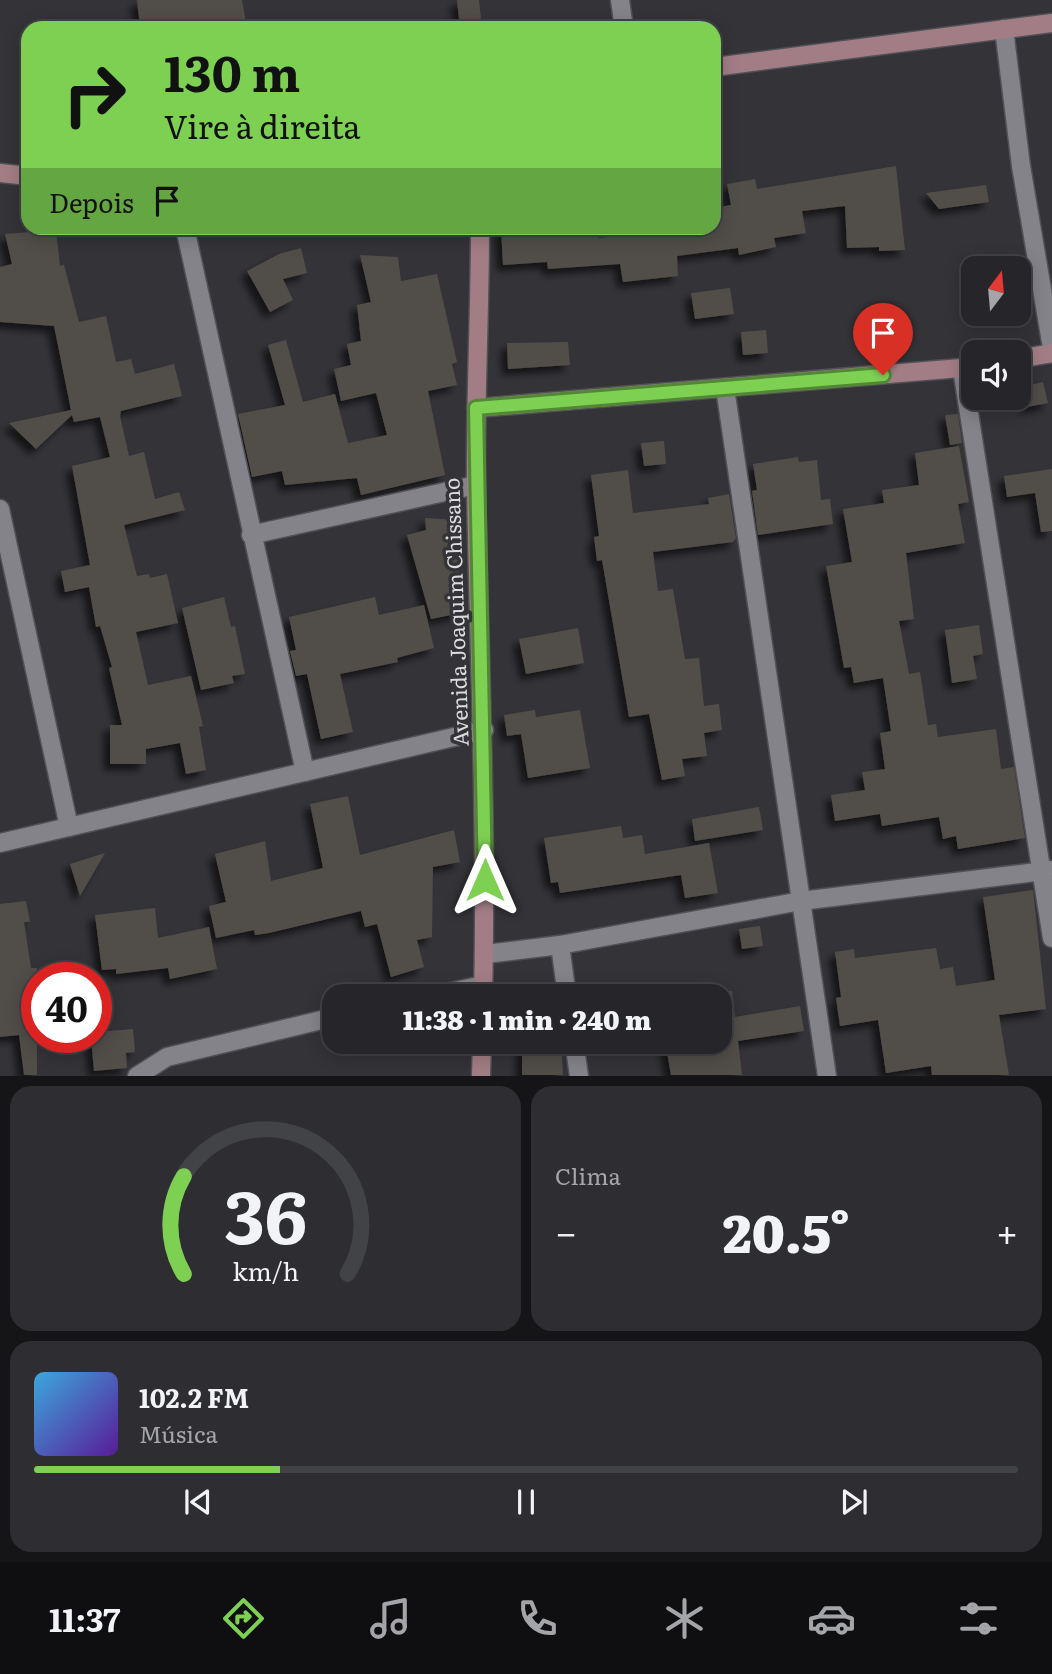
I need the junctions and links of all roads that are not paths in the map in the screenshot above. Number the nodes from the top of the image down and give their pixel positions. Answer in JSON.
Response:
{"nodes":[{"id":1,"x":620,"y":0,"type":"edge"},
{"id":2,"x":623,"y":21,"type":"edge"},
{"id":3,"x":1052,"y":23,"type":"edge"},
{"id":4,"x":1004,"y":29,"type":"junction"},
{"id":5,"x":721,"y":66,"type":"edge"},
{"id":6,"x":0,"y":173,"type":"edge"},
{"id":7,"x":21,"y":175,"type":"edge"},
{"id":8,"x":187,"y":235,"type":"edge"},
{"id":9,"x":480,"y":235,"type":"edge"},
{"id":10,"x":1052,"y":351,"type":"edge"},
{"id":11,"x":1031,"y":356,"type":"edge"},
{"id":12,"x":961,"y":368,"type":"edge"},
{"id":13,"x":725,"y":388,"type":"junction"},
{"id":14,"x":476,"y":408,"type":"junction"},
{"id":15,"x":974,"y":410,"type":"edge"},
{"id":16,"x":476,"y":485,"type":"junction"},
{"id":17,"x":0,"y":509,"type":"edge"},
{"id":18,"x":251,"y":535,"type":"junction"},
{"id":19,"x":484,"y":730,"type":"junction"},
{"id":20,"x":305,"y":772,"type":"junction"},
{"id":21,"x":69,"y":827,"type":"junction"},
{"id":22,"x":0,"y":843,"type":"edge"},
{"id":23,"x":1047,"y":870,"type":"edge"},
{"id":24,"x":801,"y":901,"type":"junction"},
{"id":25,"x":1052,"y":938,"type":"edge"},
{"id":26,"x":560,"y":945,"type":"junction"},
{"id":27,"x":486,"y":954,"type":"junction"},
{"id":28,"x":484,"y":984,"type":"edge"},
{"id":29,"x":565,"y":984,"type":"edge"},
{"id":30,"x":322,"y":1020,"type":"edge"},
{"id":31,"x":482,"y":1054,"type":"edge"},
{"id":32,"x":576,"y":1054,"type":"edge"},
{"id":33,"x":137,"y":1076,"type":"edge"},
{"id":34,"x":481,"y":1076,"type":"edge"},
{"id":35,"x":579,"y":1076,"type":"edge"},
{"id":36,"x":827,"y":1076,"type":"edge"}],
"edges":[{"from":1,"to":2,"type":"street"},
{"from":3,"to":4,"type":"street"},
{"from":4,"to":5,"type":"street"},
{"from":4,"to":10,"type":"street"},
{"from":6,"to":7,"type":"street"},
{"from":8,"to":18,"type":"street"},
{"from":9,"to":14,"type":"street","name":"Avenida Joaquim Chissano"},
{"from":10,"to":11,"type":"street"},
{"from":12,"to":13,"type":"street"},
{"from":13,"to":14,"type":"street"},
{"from":13,"to":24,"type":"street"},
{"from":14,"to":16,"type":"street","name":"Avenida Joaquim Chissano"},
{"from":15,"to":23,"type":"street"},
{"from":16,"to":18,"type":"street"},
{"from":16,"to":19,"type":"street","name":"Avenida Joaquim Chissano"},
{"from":17,"to":21,"type":"street"},
{"from":18,"to":20,"type":"street"},
{"from":19,"to":20,"type":"street"},
{"from":19,"to":27,"type":"street","name":"Avenida Joaquim Chissano"},
{"from":20,"to":21,"type":"street"},
{"from":21,"to":22,"type":"street"},
{"from":23,"to":24,"type":"street"},
{"from":23,"to":25,"type":"street"},
{"from":24,"to":26,"type":"street"},
{"from":24,"to":36,"type":"street"},
{"from":26,"to":27,"type":"street"},
{"from":26,"to":29,"type":"street"},
{"from":27,"to":28,"type":"street","name":"Avenida Joaquim Chissano"},
{"from":30,"to":33,"type":"street"},
{"from":31,"to":34,"type":"street"},
{"from":32,"to":35,"type":"street"}]}
